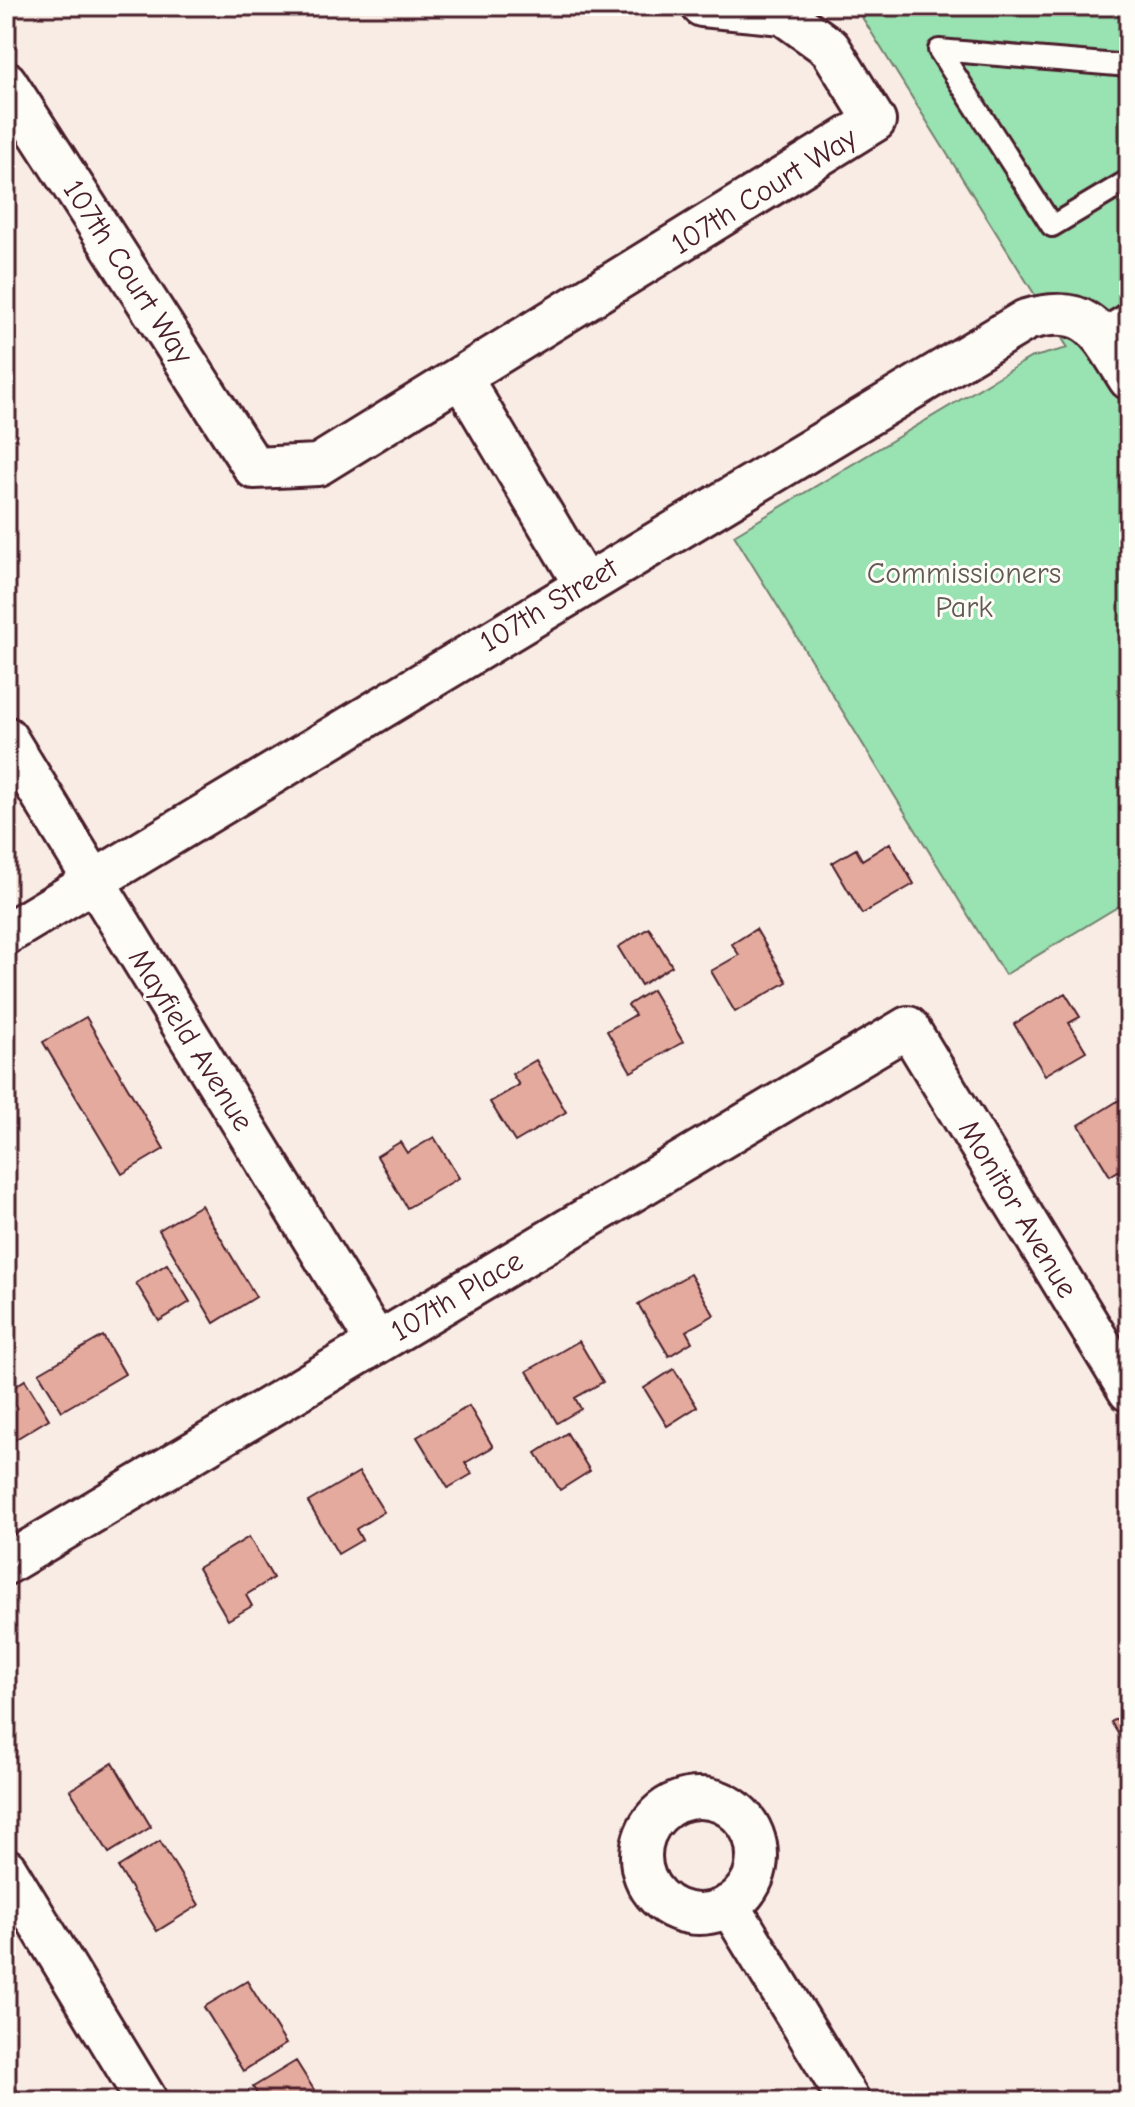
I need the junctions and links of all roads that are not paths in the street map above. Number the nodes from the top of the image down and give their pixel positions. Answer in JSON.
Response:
{"nodes":[{"id":1,"x":702,"y":6,"type":"edge"},
{"id":2,"x":1129,"y":66,"type":"edge"},
{"id":3,"x":6,"y":82,"type":"edge"},
{"id":4,"x":1129,"y":180,"type":"edge"},
{"id":5,"x":1114,"y":322,"type":"edge"},
{"id":6,"x":462,"y":379,"type":"junction"},
{"id":7,"x":1129,"y":379,"type":"edge"},
{"id":8,"x":584,"y":584,"type":"junction"},
{"id":9,"x":6,"y":737,"type":"edge"},
{"id":10,"x":94,"y":882,"type":"junction"},
{"id":11,"x":6,"y":934,"type":"edge"},
{"id":12,"x":908,"y":1027,"type":"joint"},
{"id":13,"x":377,"y":1343,"type":"junction"},
{"id":14,"x":1129,"y":1391,"type":"edge"},
{"id":15,"x":6,"y":1564,"type":"edge"},
{"id":16,"x":6,"y":1869,"type":"edge"},
{"id":17,"x":729,"y":1905,"type":"dead end"},
{"id":18,"x":147,"y":2101,"type":"edge"},
{"id":19,"x":849,"y":2101,"type":"edge"}],
"edges":[{"from":1,"to":6,"type":"street","name":"107th Court Way"},
{"from":2,"to":4,"type":"lane"},
{"from":3,"to":6,"type":"street","name":"107th Court Way"},
{"from":5,"to":7,"type":"street"},
{"from":5,"to":8,"type":"street","name":"107th Street"},
{"from":6,"to":8,"type":"street"},
{"from":8,"to":10,"type":"street","name":"107th Street"},
{"from":9,"to":10,"type":"street","name":"Mayfield Avenue"},
{"from":10,"to":11,"type":"street","name":"107th Street"},
{"from":10,"to":13,"type":"street","name":"Mayfield Avenue"},
{"from":12,"to":13,"type":"street","name":"107th Place"},
{"from":12,"to":14,"type":"street","name":"Monitor Avenue"},
{"from":13,"to":15,"type":"street","name":"107th Place"},
{"from":16,"to":18,"type":"street"},
{"from":17,"to":19,"type":"street"}]}
